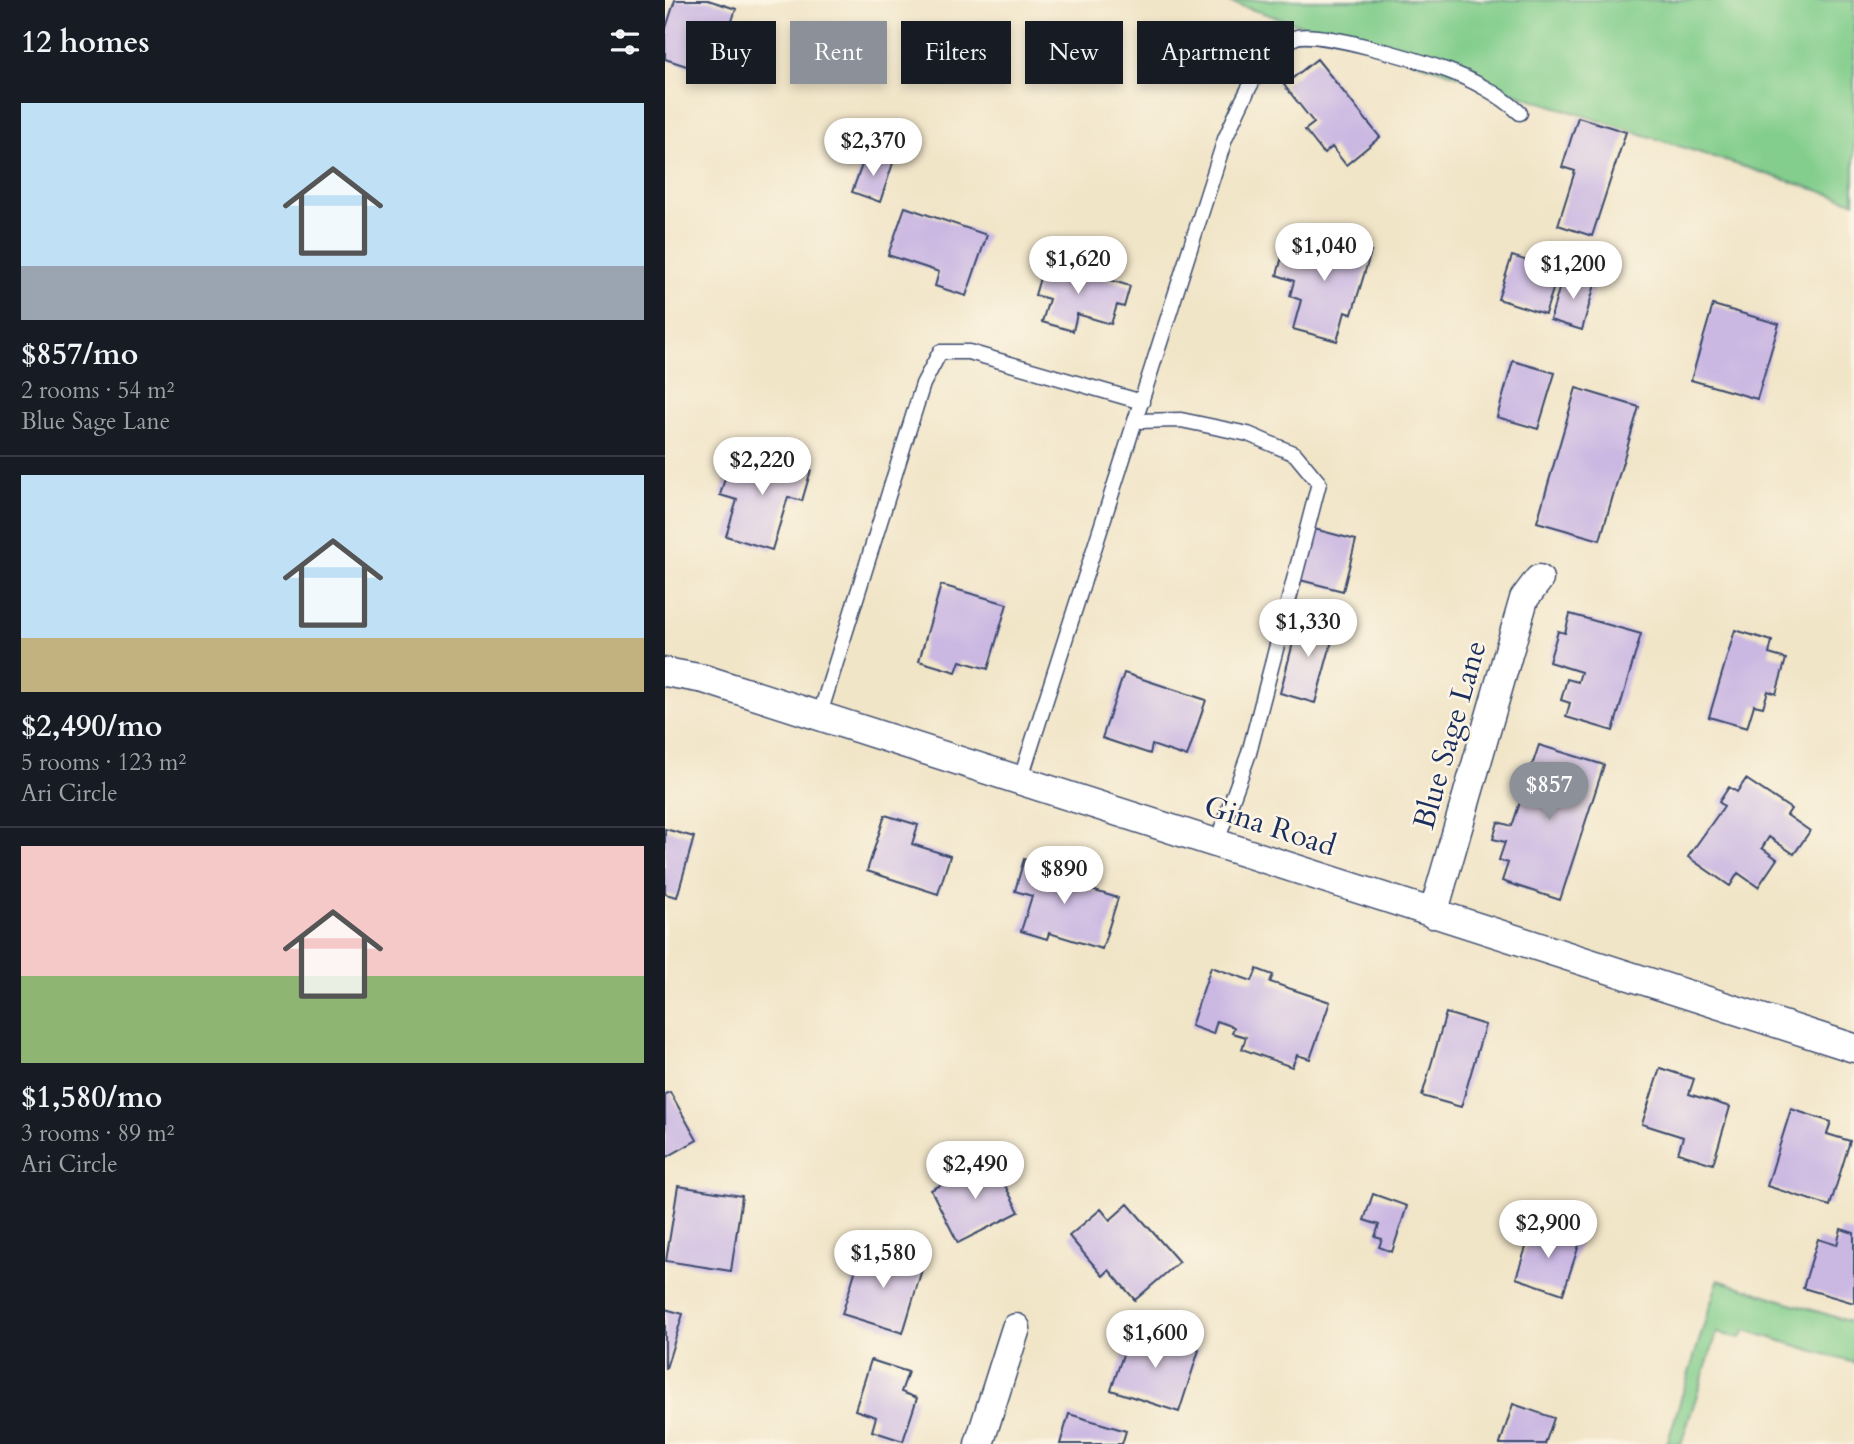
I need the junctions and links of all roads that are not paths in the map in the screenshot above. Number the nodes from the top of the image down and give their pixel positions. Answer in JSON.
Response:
{"nodes":[{"id":1,"x":1520,"y":113,"type":"dead end"},
{"id":2,"x":1142,"y":402,"type":"junction"},
{"id":3,"x":1136,"y":421,"type":"junction"},
{"id":4,"x":1539,"y":579,"type":"dead end"},
{"id":5,"x":665,"y":672,"type":"edge"},
{"id":6,"x":820,"y":717,"type":"junction"},
{"id":7,"x":1020,"y":781,"type":"junction"},
{"id":8,"x":1216,"y":844,"type":"junction"},
{"id":9,"x":1433,"y":914,"type":"junction"},
{"id":10,"x":1854,"y":1048,"type":"edge"},
{"id":11,"x":1016,"y":1328,"type":"dead end"},
{"id":12,"x":979,"y":1444,"type":"edge"}],
"edges":[{"from":1,"to":2,"type":"lane"},
{"from":2,"to":3,"type":"lane"},
{"from":2,"to":6,"type":"lane"},
{"from":3,"to":7,"type":"lane"},
{"from":3,"to":8,"type":"lane"},
{"from":4,"to":9,"type":"street","name":"Blue Sage Lane"},
{"from":5,"to":6,"type":"street","name":"Gina Road"},
{"from":6,"to":7,"type":"street","name":"Gina Road"},
{"from":7,"to":8,"type":"street","name":"Gina Road"},
{"from":8,"to":9,"type":"street","name":"Gina Road"},
{"from":9,"to":10,"type":"street","name":"Gina Road"},
{"from":11,"to":12,"type":"street"}]}
